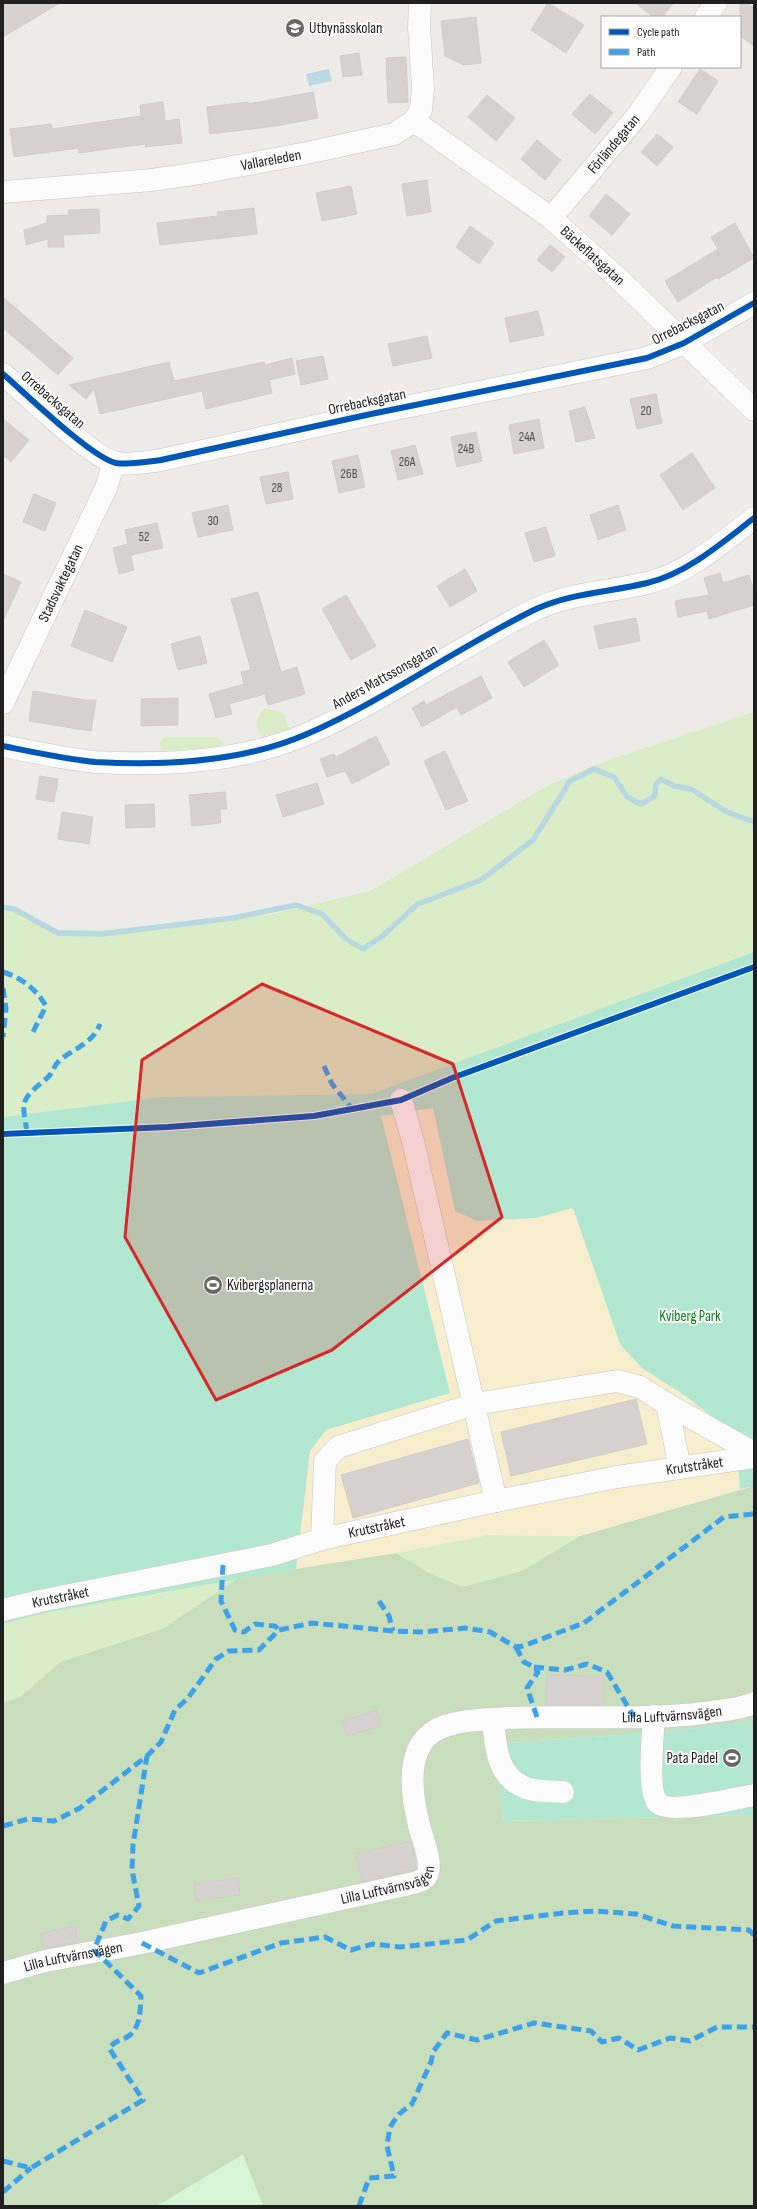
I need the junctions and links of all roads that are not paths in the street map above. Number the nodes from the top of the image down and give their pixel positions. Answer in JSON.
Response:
{"nodes":[{"id":1,"x":420,"y":3,"type":"edge"},
{"id":2,"x":716,"y":3,"type":"edge"},
{"id":3,"x":707,"y":16,"type":"edge"},
{"id":4,"x":670,"y":68,"type":"edge"},
{"id":5,"x":414,"y":121,"type":"junction"},
{"id":6,"x":3,"y":192,"type":"edge"},
{"id":7,"x":551,"y":218,"type":"junction"},
{"id":8,"x":754,"y":303,"type":"edge"},
{"id":9,"x":684,"y":343,"type":"junction"},
{"id":10,"x":6,"y":382,"type":"edge"},
{"id":11,"x":754,"y":410,"type":"edge"},
{"id":12,"x":114,"y":462,"type":"junction"},
{"id":13,"x":754,"y":518,"type":"edge"},
{"id":14,"x":3,"y":703,"type":"edge"},
{"id":15,"x":3,"y":746,"type":"edge"},
{"id":16,"x":401,"y":1100,"type":"dead end"},
{"id":17,"x":475,"y":1404,"type":"junction"},
{"id":18,"x":667,"y":1404,"type":"junction"},
{"id":19,"x":754,"y":1453,"type":"edge"},
{"id":20,"x":754,"y":1457,"type":"edge"},
{"id":21,"x":680,"y":1468,"type":"junction"},
{"id":22,"x":496,"y":1501,"type":"junction"},
{"id":23,"x":322,"y":1539,"type":"junction"},
{"id":24,"x":3,"y":1610,"type":"edge"},
{"id":25,"x":754,"y":1703,"type":"edge"},
{"id":26,"x":654,"y":1716,"type":"junction"},
{"id":27,"x":486,"y":1719,"type":"junction"},
{"id":28,"x":563,"y":1792,"type":"dead end"},
{"id":29,"x":754,"y":1795,"type":"edge"},
{"id":30,"x":3,"y":1973,"type":"edge"}],
"edges":[{"from":1,"to":5,"type":"street"},
{"from":2,"to":3,"type":"street"},
{"from":4,"to":7,"type":"street","name":"Förländegatan"},
{"from":5,"to":6,"type":"street","name":"Vallareleden"},
{"from":5,"to":7,"type":"street","name":"Bäckeflatsgatan"},
{"from":7,"to":9,"type":"street","name":"Bäckeflatsgatan"},
{"from":8,"to":9,"type":"street","name":"Orrebacksgatan"},
{"from":9,"to":11,"type":"street","name":"Bäckeflatsgatan"},
{"from":9,"to":12,"type":"street","name":"Orrebacksgatan"},
{"from":10,"to":12,"type":"street","name":"Orrebacksgatan"},
{"from":12,"to":14,"type":"street","name":"Stadsvaktegatan"},
{"from":13,"to":15,"type":"street","name":"Anders Mattssonsgatan"},
{"from":16,"to":17,"type":"street"},
{"from":17,"to":18,"type":"street"},
{"from":17,"to":22,"type":"street"},
{"from":17,"to":23,"type":"street"},
{"from":18,"to":19,"type":"street"},
{"from":18,"to":21,"type":"street"},
{"from":20,"to":21,"type":"street","name":"Krutstråket"},
{"from":21,"to":22,"type":"street","name":"Krutstråket"},
{"from":22,"to":23,"type":"street","name":"Krutstråket"},
{"from":23,"to":24,"type":"street","name":"Krutstråket"},
{"from":25,"to":26,"type":"street","name":"Lilla Luftvärnsvägen"},
{"from":26,"to":27,"type":"street","name":"Lilla Luftvärnsvägen"},
{"from":26,"to":29,"type":"street"},
{"from":27,"to":28,"type":"street"},
{"from":27,"to":30,"type":"street","name":"Lilla Luftvärnsvägen"}]}
